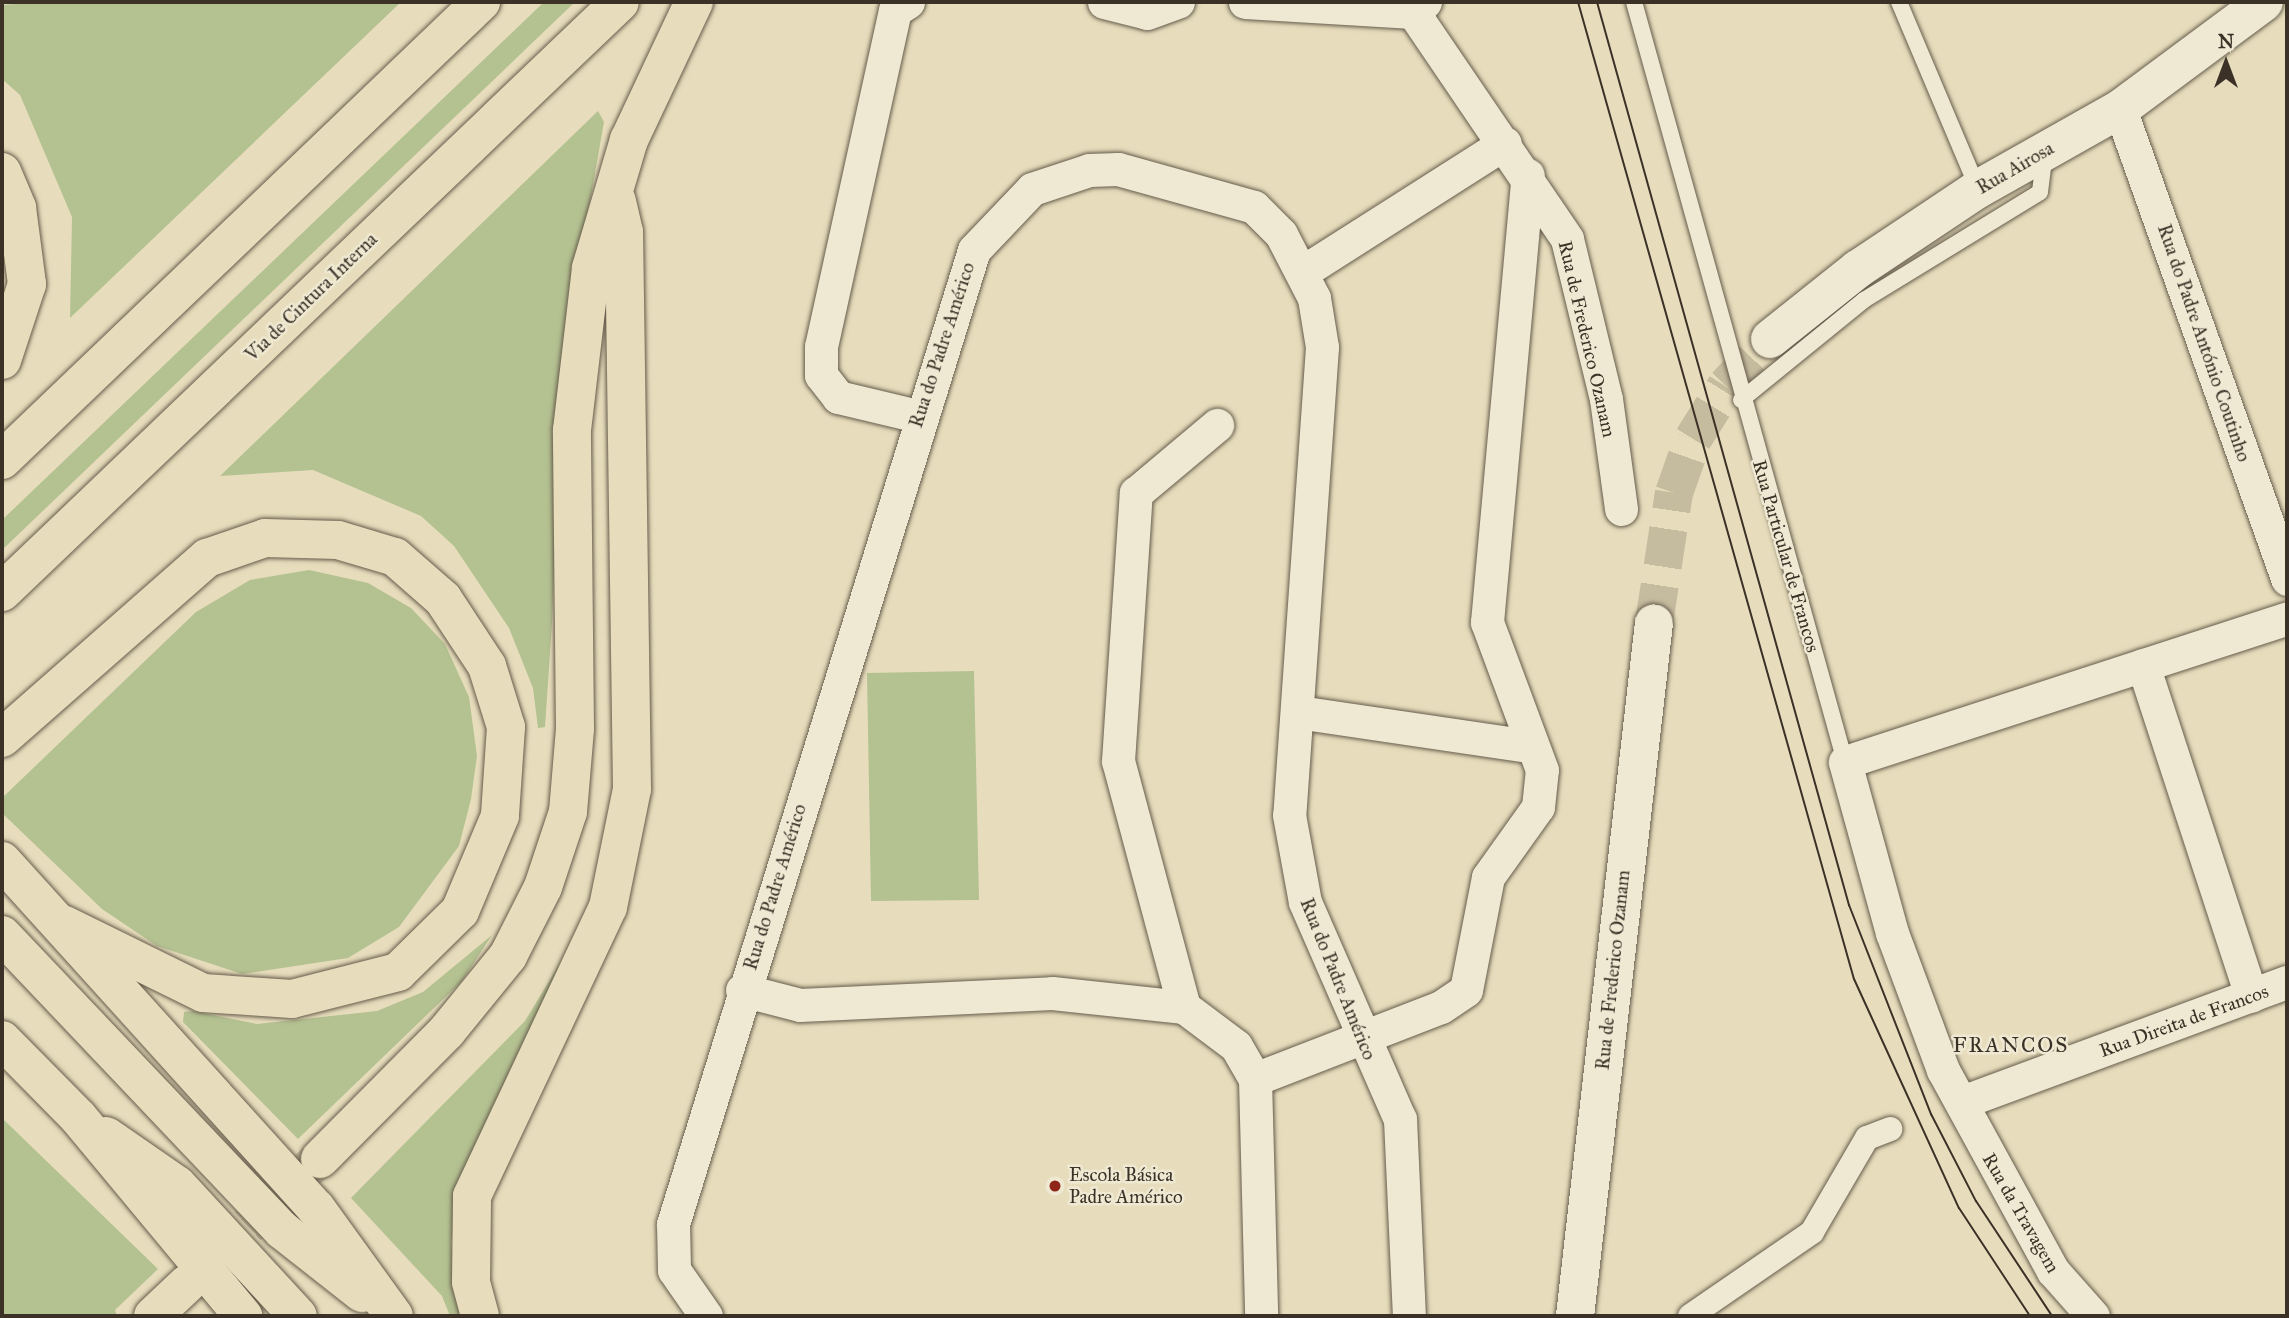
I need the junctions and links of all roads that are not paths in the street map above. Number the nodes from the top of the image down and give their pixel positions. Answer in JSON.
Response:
{"nodes":[{"id":1,"x":481,"y":2,"type":"edge"},
{"id":2,"x":620,"y":2,"type":"edge"},
{"id":3,"x":694,"y":2,"type":"edge"},
{"id":4,"x":908,"y":2,"type":"edge"},
{"id":5,"x":1104,"y":2,"type":"edge"},
{"id":6,"x":1178,"y":2,"type":"edge"},
{"id":7,"x":1245,"y":2,"type":"edge"},
{"id":8,"x":1634,"y":2,"type":"edge"},
{"id":9,"x":1899,"y":2,"type":"edge"},
{"id":10,"x":2264,"y":2,"type":"edge"},
{"id":11,"x":1419,"y":7,"type":"edge"},
{"id":12,"x":2120,"y":109,"type":"junction"},
{"id":13,"x":1505,"y":142,"type":"junction"},
{"id":14,"x":2045,"y":152,"type":"junction"},
{"id":15,"x":2,"y":172,"type":"edge"},
{"id":16,"x":1528,"y":175,"type":"junction"},
{"id":17,"x":1978,"y":189,"type":"junction"},
{"id":18,"x":615,"y":195,"type":"junction"},
{"id":19,"x":1304,"y":271,"type":"junction"},
{"id":20,"x":1770,"y":340,"type":"tunnel mouth"},
{"id":21,"x":2,"y":360,"type":"edge"},
{"id":22,"x":1741,"y":400,"type":"junction"},
{"id":23,"x":918,"y":416,"type":"junction"},
{"id":24,"x":1217,"y":425,"type":"dead end"},
{"id":25,"x":2,"y":460,"type":"edge"},
{"id":26,"x":1621,"y":509,"type":"dead end"},
{"id":27,"x":2287,"y":579,"type":"edge"},
{"id":28,"x":2,"y":592,"type":"edge"},
{"id":29,"x":2287,"y":618,"type":"edge"},
{"id":30,"x":1654,"y":623,"type":"tunnel mouth"},
{"id":31,"x":2143,"y":665,"type":"junction"},
{"id":32,"x":1298,"y":712,"type":"junction"},
{"id":33,"x":2,"y":738,"type":"edge"},
{"id":34,"x":1530,"y":746,"type":"junction"},
{"id":35,"x":1845,"y":762,"type":"junction"},
{"id":36,"x":2,"y":861,"type":"edge"},
{"id":37,"x":65,"y":925,"type":"junction"},
{"id":38,"x":2,"y":935,"type":"edge"},
{"id":39,"x":2287,"y":982,"type":"edge"},
{"id":40,"x":742,"y":990,"type":"junction"},
{"id":41,"x":2251,"y":996,"type":"junction"},
{"id":42,"x":1184,"y":1007,"type":"junction"},
{"id":43,"x":1360,"y":1038,"type":"junction"},
{"id":44,"x":2,"y":1040,"type":"edge"},
{"id":45,"x":1255,"y":1079,"type":"junction"},
{"id":46,"x":1962,"y":1102,"type":"junction"},
{"id":47,"x":78,"y":1116,"type":"junction"},
{"id":48,"x":1890,"y":1129,"type":"dead end"},
{"id":49,"x":320,"y":1159,"type":"tunnel mouth"},
{"id":50,"x":282,"y":1230,"type":"junction"},
{"id":51,"x":187,"y":1284,"type":"tunnel mouth"},
{"id":52,"x":153,"y":1316,"type":"edge"},
{"id":53,"x":243,"y":1316,"type":"edge"},
{"id":54,"x":299,"y":1316,"type":"edge"},
{"id":55,"x":346,"y":1316,"type":"edge"},
{"id":56,"x":393,"y":1316,"type":"edge"},
{"id":57,"x":480,"y":1316,"type":"edge"},
{"id":58,"x":706,"y":1316,"type":"edge"},
{"id":59,"x":1261,"y":1316,"type":"edge"},
{"id":60,"x":1409,"y":1316,"type":"edge"},
{"id":61,"x":1575,"y":1316,"type":"edge"},
{"id":62,"x":1690,"y":1316,"type":"edge"},
{"id":63,"x":2093,"y":1316,"type":"edge"}],
"edges":[{"from":1,"to":25,"type":"highway"},
{"from":2,"to":28,"type":"highway","name":"Via de Cintura Interna"},
{"from":3,"to":18,"type":"highway"},
{"from":4,"to":23,"type":"street"},
{"from":5,"to":6,"type":"street"},
{"from":7,"to":11,"type":"street"},
{"from":8,"to":22,"type":"lane","name":"Rua Particular de Francos"},
{"from":9,"to":17,"type":"lane"},
{"from":10,"to":12,"type":"main road","name":"Rua Airosa"},
{"from":11,"to":13,"type":"street","name":"Rua de Frederico Ozanam"},
{"from":12,"to":14,"type":"main road","name":"Rua Airosa"},
{"from":12,"to":27,"type":"street","name":"Rua do Padre António Coutinho"},
{"from":13,"to":16,"type":"street","name":"Rua de Frederico Ozanam"},
{"from":13,"to":19,"type":"street"},
{"from":14,"to":17,"type":"main road","name":"Rua Airosa"},
{"from":14,"to":22,"type":"lane"},
{"from":15,"to":21,"type":"highway"},
{"from":16,"to":26,"type":"street","name":"Rua de Frederico Ozanam"},
{"from":16,"to":34,"type":"street"},
{"from":17,"to":20,"type":"main road","name":"Rua Airosa"},
{"from":18,"to":49,"type":"highway"},
{"from":18,"to":57,"type":"highway"},
{"from":19,"to":23,"type":"street","name":"Rua do Padre Américo"},
{"from":19,"to":32,"type":"street","name":"Rua do Padre Américo"},
{"from":22,"to":35,"type":"lane","name":"Rua Particular de Francos"},
{"from":23,"to":40,"type":"street","name":"Rua do Padre Américo"},
{"from":24,"to":42,"type":"street"},
{"from":29,"to":31,"type":"street"},
{"from":30,"to":61,"type":"main road","name":"Rua de Frederico Ozanam"},
{"from":31,"to":35,"type":"street"},
{"from":31,"to":41,"type":"street"},
{"from":32,"to":34,"type":"street"},
{"from":32,"to":43,"type":"street","name":"Rua do Padre Américo"},
{"from":33,"to":37,"type":"highway"},
{"from":34,"to":43,"type":"street"},
{"from":35,"to":46,"type":"street","name":"Rua Particular de Francos"},
{"from":36,"to":37,"type":"highway"},
{"from":37,"to":56,"type":"highway"},
{"from":38,"to":50,"type":"highway"},
{"from":39,"to":41,"type":"street","name":"Rua Direita de Francos"},
{"from":40,"to":42,"type":"street"},
{"from":40,"to":58,"type":"street","name":"Rua do Padre Américo"},
{"from":41,"to":46,"type":"street","name":"Rua Direita de Francos"},
{"from":42,"to":45,"type":"street"},
{"from":43,"to":45,"type":"street"},
{"from":43,"to":60,"type":"street","name":"Rua do Padre Américo"},
{"from":44,"to":47,"type":"highway"},
{"from":45,"to":59,"type":"street"},
{"from":46,"to":63,"type":"street","name":"Rua da Travagem"},
{"from":47,"to":53,"type":"highway"},
{"from":47,"to":54,"type":"highway"},
{"from":48,"to":62,"type":"street"},
{"from":50,"to":55,"type":"highway"},
{"from":50,"to":56,"type":"highway"},
{"from":51,"to":52,"type":"highway"}]}
